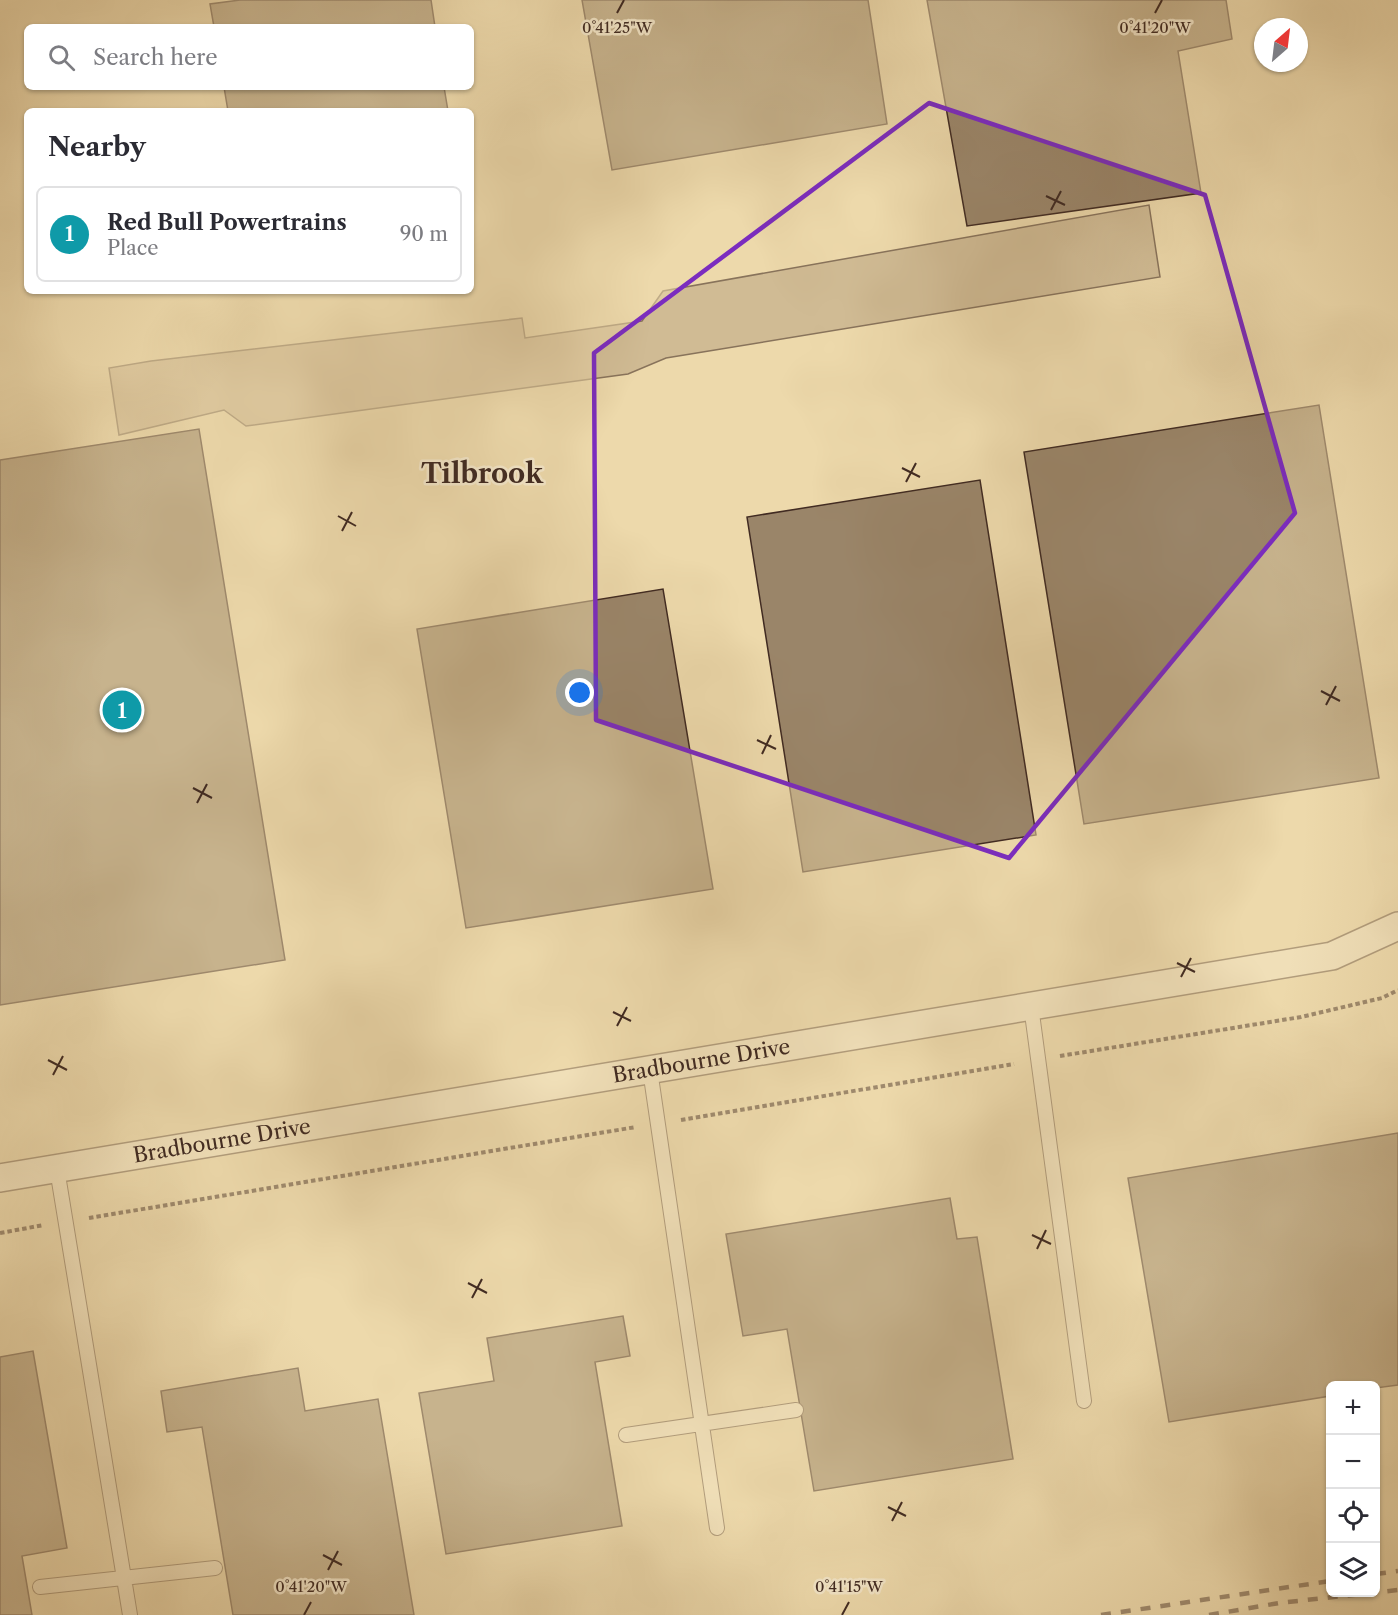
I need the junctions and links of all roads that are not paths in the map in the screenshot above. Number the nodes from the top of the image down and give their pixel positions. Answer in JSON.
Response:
{"nodes":[{"id":1,"x":1398,"y":926,"type":"edge"},
{"id":2,"x":1031,"y":1006,"type":"junction"},
{"id":3,"x":650,"y":1070,"type":"junction"},
{"id":4,"x":57,"y":1169,"type":"junction"},
{"id":5,"x":0,"y":1178,"type":"edge"},
{"id":6,"x":1084,"y":1401,"type":"dead end"},
{"id":7,"x":795,"y":1410,"type":"dead end"},
{"id":8,"x":702,"y":1424,"type":"junction"},
{"id":9,"x":626,"y":1435,"type":"dead end"},
{"id":10,"x":717,"y":1528,"type":"dead end"},
{"id":11,"x":214,"y":1568,"type":"dead end"},
{"id":12,"x":124,"y":1578,"type":"junction"},
{"id":13,"x":39,"y":1587,"type":"dead end"},
{"id":14,"x":130,"y":1615,"type":"edge"}],
"edges":[{"from":1,"to":2,"type":"street","name":"Bradbourne Drive"},
{"from":2,"to":3,"type":"street","name":"Bradbourne Drive"},
{"from":2,"to":6,"type":"lane"},
{"from":3,"to":4,"type":"street","name":"Bradbourne Drive"},
{"from":3,"to":8,"type":"lane"},
{"from":4,"to":5,"type":"street","name":"Bradbourne Drive"},
{"from":4,"to":12,"type":"lane"},
{"from":7,"to":8,"type":"lane"},
{"from":8,"to":9,"type":"lane"},
{"from":8,"to":10,"type":"lane"},
{"from":11,"to":12,"type":"lane"},
{"from":12,"to":13,"type":"lane"},
{"from":12,"to":14,"type":"lane"}]}
